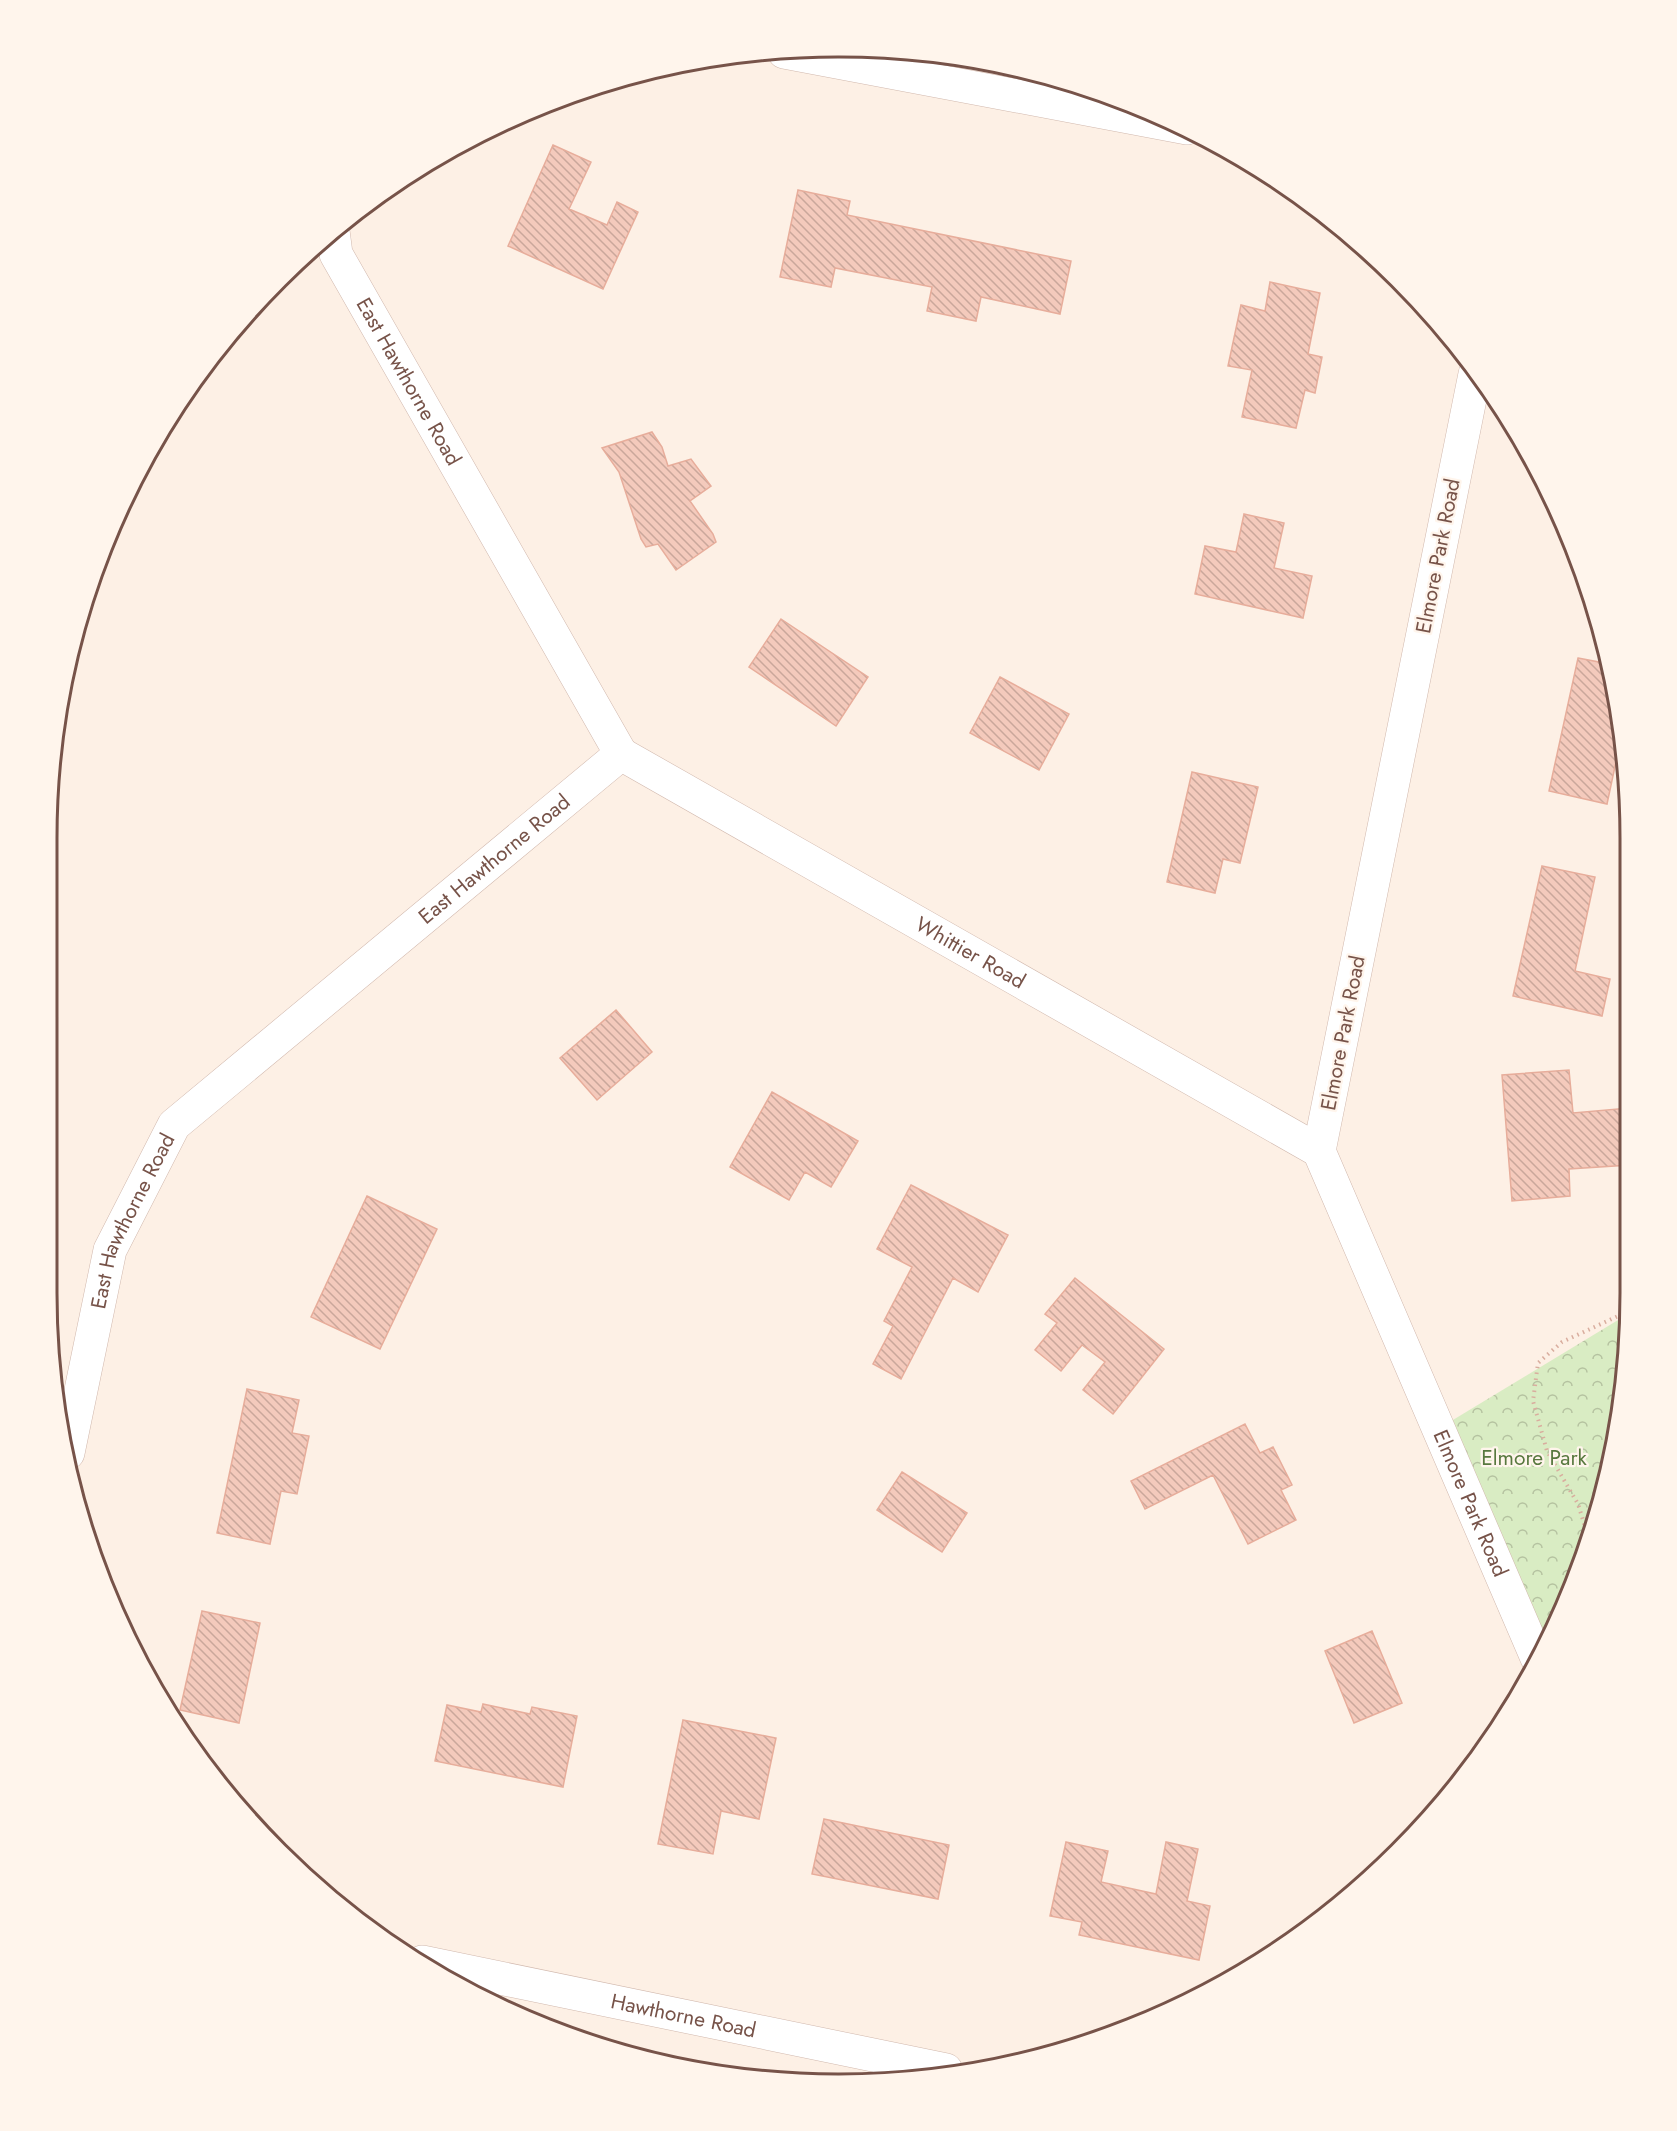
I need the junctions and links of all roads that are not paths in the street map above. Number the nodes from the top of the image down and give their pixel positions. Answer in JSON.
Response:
{"nodes":[{"id":1,"x":815,"y":58,"type":"edge"},
{"id":2,"x":1148,"y":121,"type":"edge"},
{"id":3,"x":334,"y":242,"type":"edge"},
{"id":4,"x":1473,"y":383,"type":"edge"},
{"id":5,"x":621,"y":754,"type":"junction"},
{"id":6,"x":1319,"y":1151,"type":"junction"},
{"id":7,"x":71,"y":1439,"type":"edge"},
{"id":8,"x":1533,"y":1649,"type":"edge"},
{"id":9,"x":444,"y":1967,"type":"edge"},
{"id":10,"x":935,"y":2068,"type":"edge"}],
"edges":[{"from":1,"to":2,"type":"street"},
{"from":3,"to":5,"type":"street","name":"East Hawthorne Road"},
{"from":4,"to":6,"type":"street","name":"Elmore Park Road"},
{"from":5,"to":6,"type":"street","name":"Whittier Road"},
{"from":5,"to":7,"type":"street","name":"East Hawthorne Road"},
{"from":6,"to":8,"type":"street","name":"Elmore Park Road"},
{"from":9,"to":10,"type":"street","name":"Hawthorne Road"}]}
